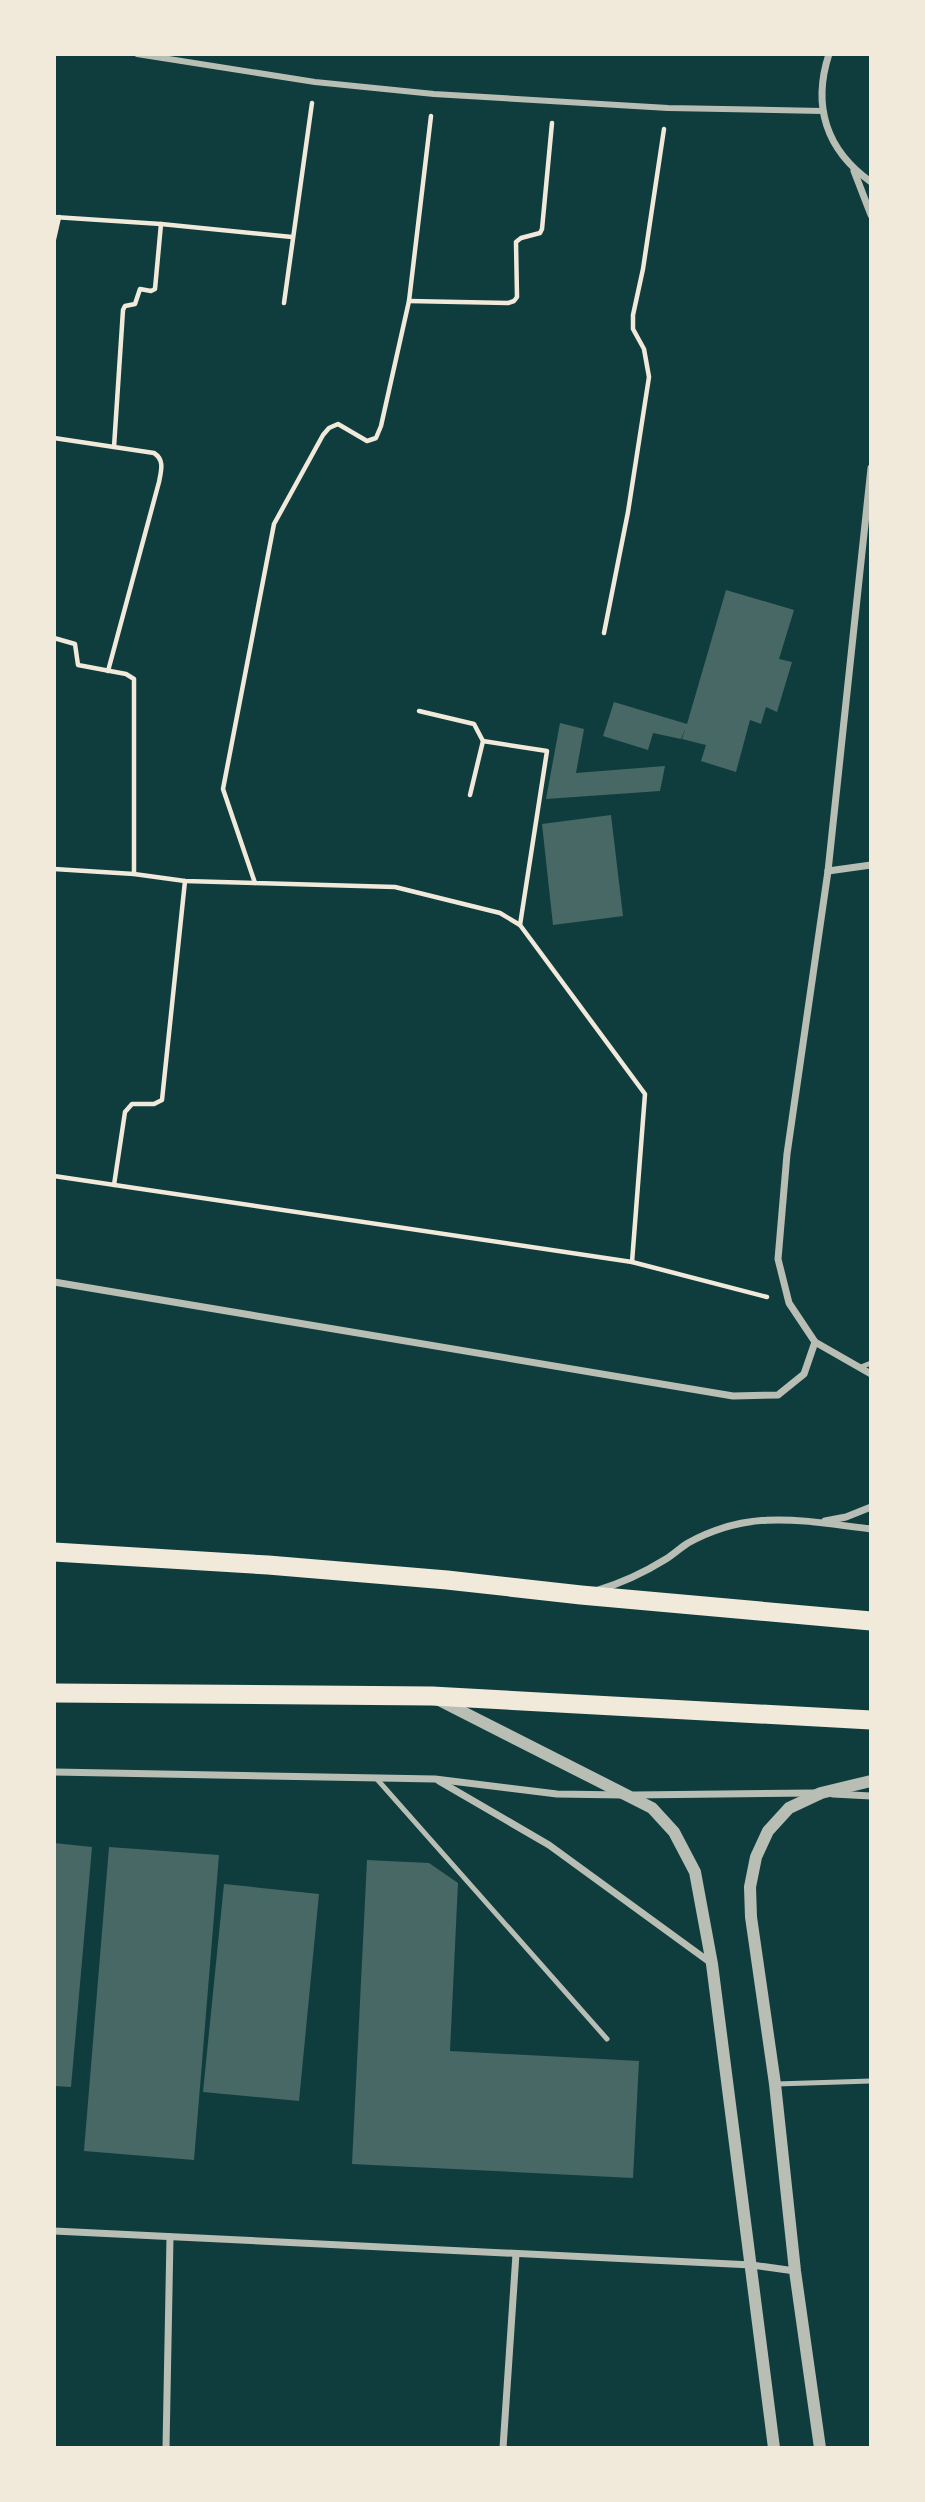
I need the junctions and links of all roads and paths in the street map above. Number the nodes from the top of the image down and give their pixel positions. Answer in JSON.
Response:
{"nodes":[{"id":1,"x":137,"y":54,"type":"edge"},
{"id":2,"x":829,"y":54,"type":"edge"},
{"id":3,"x":315,"y":82,"type":"junction"},
{"id":4,"x":434,"y":94,"type":"junction"},
{"id":5,"x":554,"y":100,"type":"junction"},
{"id":6,"x":668,"y":108,"type":"junction"},
{"id":7,"x":822,"y":111,"type":"junction"},
{"id":8,"x":854,"y":170,"type":"junction"},
{"id":9,"x":871,"y":182,"type":"edge"},
{"id":10,"x":871,"y":215,"type":"edge"},
{"id":11,"x":56,"y":217,"type":"edge"},
{"id":12,"x":161,"y":224,"type":"junction"},
{"id":13,"x":292,"y":237,"type":"junction"},
{"id":14,"x":54,"y":239,"type":"edge"},
{"id":15,"x":409,"y":301,"type":"junction"},
{"id":16,"x":284,"y":303,"type":"dead end"},
{"id":17,"x":54,"y":438,"type":"edge"},
{"id":18,"x":114,"y":447,"type":"junction"},
{"id":19,"x":871,"y":468,"type":"edge"},
{"id":20,"x":604,"y":633,"type":"dead end"},
{"id":21,"x":54,"y":638,"type":"edge"},
{"id":22,"x":108,"y":671,"type":"junction"},
{"id":23,"x":419,"y":711,"type":"dead end"},
{"id":24,"x":483,"y":741,"type":"junction"},
{"id":25,"x":470,"y":795,"type":"dead end"},
{"id":26,"x":871,"y":865,"type":"edge"},
{"id":27,"x":54,"y":869,"type":"edge"},
{"id":28,"x":828,"y":871,"type":"junction"},
{"id":29,"x":134,"y":874,"type":"junction"},
{"id":30,"x":185,"y":881,"type":"junction"},
{"id":31,"x":255,"y":883,"type":"junction"},
{"id":32,"x":520,"y":925,"type":"junction"},
{"id":33,"x":54,"y":1176,"type":"edge"},
{"id":34,"x":114,"y":1185,"type":"junction"},
{"id":35,"x":632,"y":1262,"type":"junction"},
{"id":36,"x":54,"y":1282,"type":"edge"},
{"id":37,"x":789,"y":1303,"type":"junction"},
{"id":38,"x":815,"y":1342,"type":"junction"},
{"id":39,"x":871,"y":1363,"type":"edge"},
{"id":40,"x":861,"y":1367,"type":"junction"},
{"id":41,"x":871,"y":1374,"type":"edge"},
{"id":42,"x":871,"y":1507,"type":"edge"},
{"id":43,"x":818,"y":1523,"type":"junction"},
{"id":44,"x":871,"y":1528,"type":"edge"},
{"id":45,"x":54,"y":1552,"type":"edge"},
{"id":46,"x":581,"y":1595,"type":"junction"},
{"id":47,"x":871,"y":1621,"type":"edge"},
{"id":48,"x":54,"y":1693,"type":"edge"},
{"id":49,"x":432,"y":1696,"type":"junction"},
{"id":50,"x":871,"y":1720,"type":"edge"},
{"id":51,"x":54,"y":1772,"type":"edge"},
{"id":52,"x":376,"y":1778,"type":"junction"},
{"id":53,"x":435,"y":1779,"type":"junction"},
{"id":54,"x":871,"y":1781,"type":"edge"},
{"id":55,"x":821,"y":1793,"type":"junction"},
{"id":56,"x":629,"y":1795,"type":"junction"},
{"id":57,"x":871,"y":1796,"type":"edge"},
{"id":58,"x":712,"y":1965,"type":"junction"},
{"id":59,"x":607,"y":2039,"type":"dead end"},
{"id":60,"x":871,"y":2081,"type":"edge"},
{"id":61,"x":775,"y":2084,"type":"junction"},
{"id":62,"x":54,"y":2231,"type":"edge"},
{"id":63,"x":170,"y":2238,"type":"junction"},
{"id":64,"x":516,"y":2254,"type":"junction"},
{"id":65,"x":752,"y":2265,"type":"junction"},
{"id":66,"x":795,"y":2271,"type":"junction"},
{"id":67,"x":166,"y":2448,"type":"edge"},
{"id":68,"x":503,"y":2448,"type":"edge"},
{"id":69,"x":774,"y":2448,"type":"edge"},
{"id":70,"x":820,"y":2448,"type":"edge"}],
"edges":[{"from":1,"to":3,"type":"street"},
{"from":2,"to":7,"type":"street"},
{"from":3,"to":4,"type":"street"},
{"from":3,"to":13,"type":"path"},
{"from":4,"to":5,"type":"street"},
{"from":4,"to":15,"type":"path"},
{"from":5,"to":6,"type":"street"},
{"from":5,"to":15,"type":"path"},
{"from":6,"to":7,"type":"street"},
{"from":6,"to":20,"type":"path"},
{"from":7,"to":8,"type":"street"},
{"from":8,"to":9,"type":"street"},
{"from":8,"to":10,"type":"street"},
{"from":11,"to":12,"type":"path"},
{"from":11,"to":14,"type":"path"},
{"from":12,"to":13,"type":"path"},
{"from":12,"to":18,"type":"path"},
{"from":13,"to":16,"type":"path"},
{"from":15,"to":31,"type":"path"},
{"from":17,"to":18,"type":"path"},
{"from":18,"to":22,"type":"path"},
{"from":19,"to":28,"type":"street"},
{"from":21,"to":22,"type":"path"},
{"from":22,"to":29,"type":"path"},
{"from":23,"to":24,"type":"path"},
{"from":24,"to":25,"type":"path"},
{"from":24,"to":32,"type":"path"},
{"from":26,"to":28,"type":"street"},
{"from":27,"to":29,"type":"path"},
{"from":28,"to":37,"type":"street"},
{"from":29,"to":30,"type":"path"},
{"from":30,"to":31,"type":"path"},
{"from":30,"to":34,"type":"path"},
{"from":31,"to":32,"type":"path"},
{"from":32,"to":35,"type":"path"},
{"from":33,"to":34,"type":"path"},
{"from":34,"to":35,"type":"path"},
{"from":35,"to":37,"type":"path"},
{"from":36,"to":38,"type":"street"},
{"from":37,"to":38,"type":"street"},
{"from":38,"to":40,"type":"street"},
{"from":39,"to":40,"type":"lane"},
{"from":40,"to":41,"type":"street"},
{"from":42,"to":43,"type":"street"},
{"from":43,"to":44,"type":"street"},
{"from":43,"to":46,"type":"street"},
{"from":45,"to":46,"type":"highway"},
{"from":46,"to":47,"type":"highway"},
{"from":48,"to":49,"type":"highway"},
{"from":49,"to":50,"type":"highway"},
{"from":49,"to":56,"type":"street"},
{"from":51,"to":52,"type":"street"},
{"from":52,"to":53,"type":"street"},
{"from":52,"to":59,"type":"lane"},
{"from":53,"to":56,"type":"street"},
{"from":53,"to":58,"type":"street"},
{"from":54,"to":55,"type":"street"},
{"from":55,"to":56,"type":"street"},
{"from":55,"to":57,"type":"street"},
{"from":55,"to":61,"type":"street"},
{"from":56,"to":58,"type":"street"},
{"from":58,"to":65,"type":"street"},
{"from":60,"to":61,"type":"lane"},
{"from":61,"to":66,"type":"street"},
{"from":62,"to":63,"type":"street"},
{"from":63,"to":64,"type":"street"},
{"from":63,"to":67,"type":"street"},
{"from":64,"to":65,"type":"street"},
{"from":64,"to":68,"type":"street"},
{"from":65,"to":66,"type":"street"},
{"from":65,"to":69,"type":"street"},
{"from":66,"to":70,"type":"street"}]}
